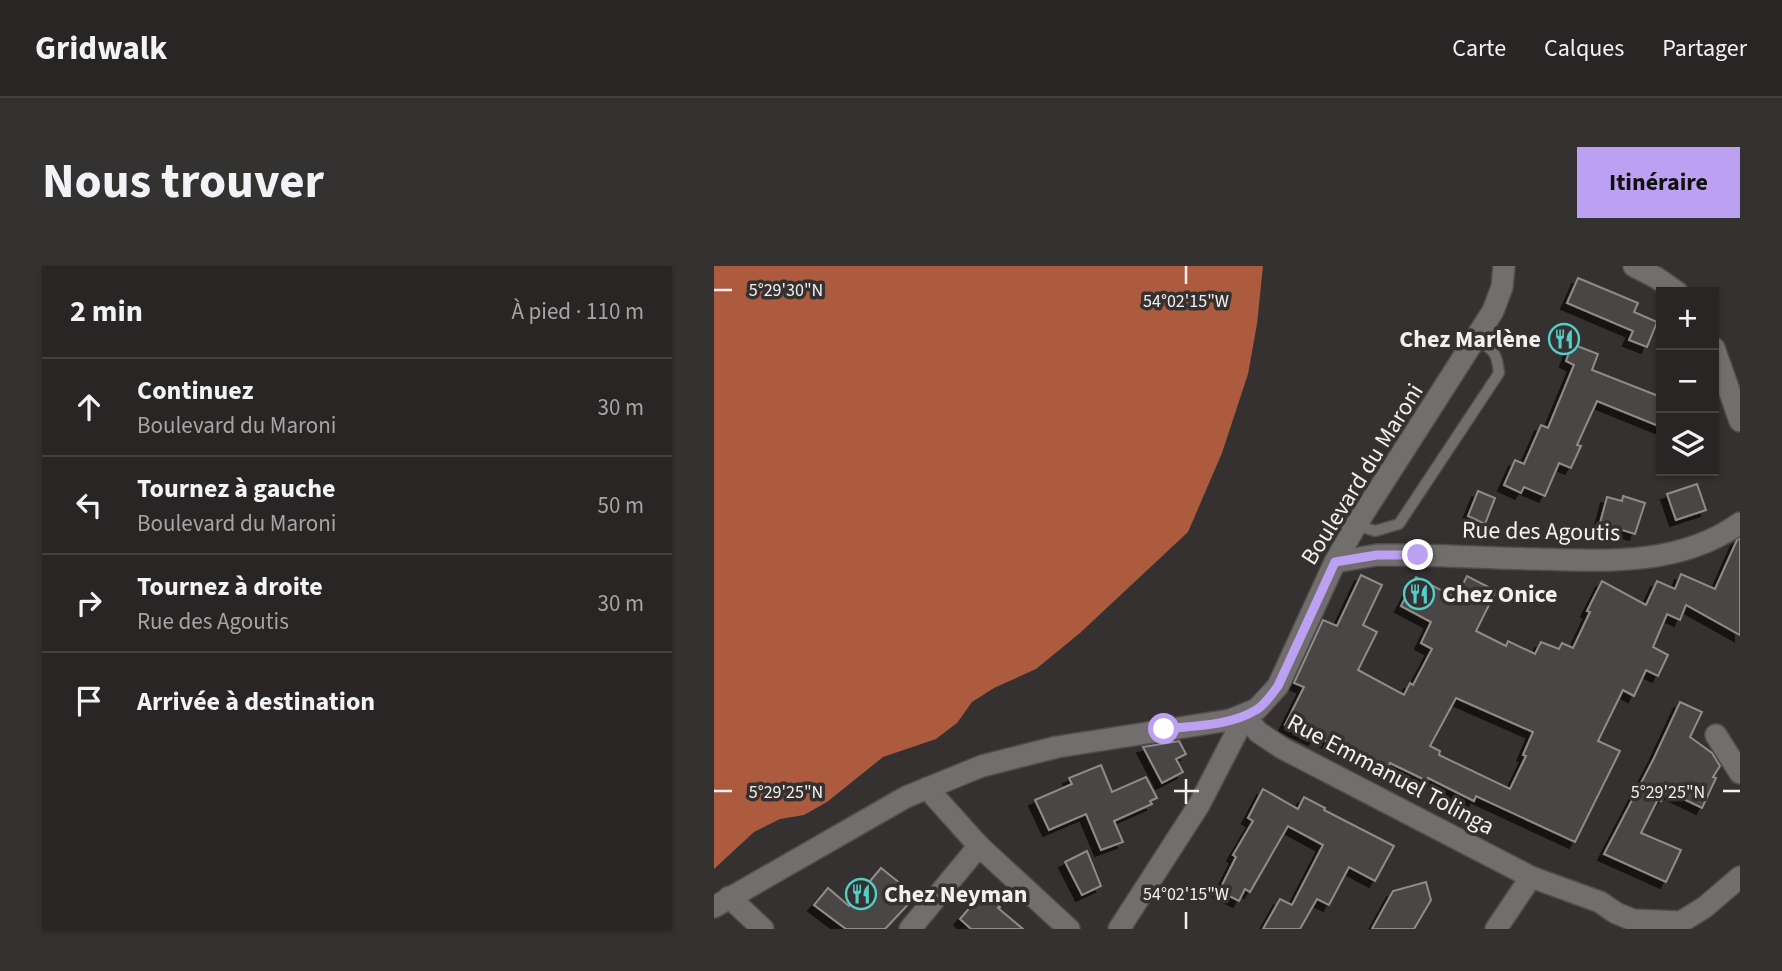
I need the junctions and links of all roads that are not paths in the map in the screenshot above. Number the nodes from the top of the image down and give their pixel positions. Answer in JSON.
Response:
{"nodes":[{"id":1,"x":1504,"y":266,"type":"edge"},
{"id":2,"x":1634,"y":266,"type":"edge"},
{"id":3,"x":1669,"y":287,"type":"edge"},
{"id":4,"x":1477,"y":340,"type":"junction"},
{"id":5,"x":1715,"y":350,"type":"edge"},
{"id":6,"x":1740,"y":421,"type":"edge"},
{"id":7,"x":1740,"y":523,"type":"edge"},
{"id":8,"x":1356,"y":525,"type":"junction"},
{"id":9,"x":1335,"y":562,"type":"junction"},
{"id":10,"x":1245,"y":716,"type":"junction"},
{"id":11,"x":1716,"y":735,"type":"dead end"},
{"id":12,"x":1740,"y":773,"type":"edge"},
{"id":13,"x":927,"y":788,"type":"junction"},
{"id":14,"x":979,"y":846,"type":"junction"},
{"id":15,"x":1531,"y":877,"type":"junction"},
{"id":16,"x":1740,"y":877,"type":"edge"},
{"id":17,"x":722,"y":902,"type":"edge"},
{"id":18,"x":1685,"y":926,"type":"edge"},
{"id":19,"x":763,"y":929,"type":"edge"},
{"id":20,"x":911,"y":929,"type":"edge"},
{"id":21,"x":1069,"y":929,"type":"edge"},
{"id":22,"x":1119,"y":929,"type":"edge"},
{"id":23,"x":1496,"y":929,"type":"edge"}],
"edges":[{"from":1,"to":4,"type":"street","name":"Boulevard du Maroni"},
{"from":2,"to":3,"type":"street"},
{"from":4,"to":8,"type":"street","name":"Boulevard du Maroni"},
{"from":4,"to":8,"type":"lane"},
{"from":5,"to":6,"type":"street"},
{"from":7,"to":9,"type":"street","name":"Rue des Agoutis"},
{"from":8,"to":9,"type":"street","name":"Boulevard du Maroni"},
{"from":9,"to":10,"type":"street","name":"Boulevard du Maroni"},
{"from":10,"to":13,"type":"street","name":"Boulevard du Maroni"},
{"from":10,"to":15,"type":"street","name":"Rue Emmanuel Tolinga"},
{"from":10,"to":22,"type":"street"},
{"from":11,"to":12,"type":"street"},
{"from":13,"to":14,"type":"street"},
{"from":13,"to":17,"type":"street","name":"Boulevard du Maroni"},
{"from":14,"to":20,"type":"street"},
{"from":14,"to":21,"type":"street"},
{"from":15,"to":18,"type":"street","name":"Rue Emmanuel Tolinga"},
{"from":15,"to":23,"type":"street"},
{"from":16,"to":18,"type":"street","name":"Rue Emmanuel Tolinga"},
{"from":17,"to":19,"type":"street"}]}
